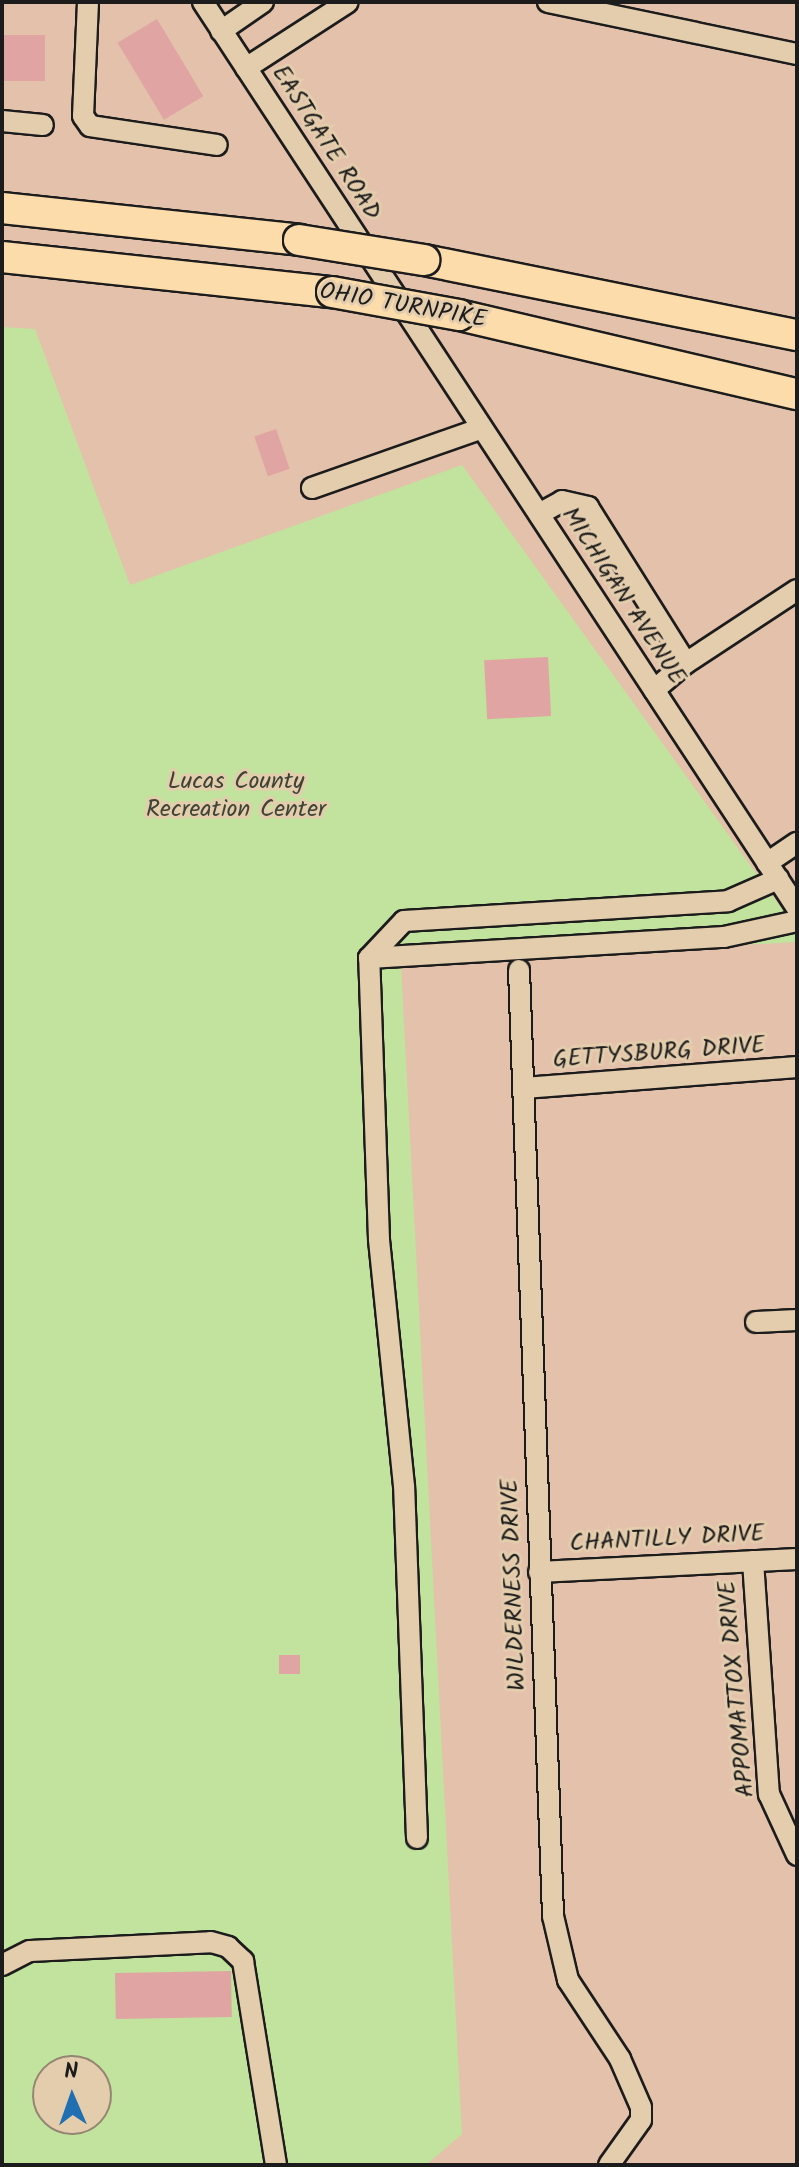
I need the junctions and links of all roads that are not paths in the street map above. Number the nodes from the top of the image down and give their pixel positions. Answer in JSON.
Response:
{"nodes":[{"id":1,"x":88,"y":2,"type":"edge"},
{"id":2,"x":203,"y":2,"type":"edge"},
{"id":3,"x":263,"y":2,"type":"edge"},
{"id":4,"x":348,"y":2,"type":"edge"},
{"id":5,"x":548,"y":2,"type":"edge"},
{"id":6,"x":221,"y":31,"type":"junction"},
{"id":7,"x":797,"y":54,"type":"edge"},
{"id":8,"x":246,"y":68,"type":"junction"},
{"id":9,"x":2,"y":121,"type":"edge"},
{"id":10,"x":43,"y":125,"type":"dead end"},
{"id":11,"x":217,"y":145,"type":"dead end"},
{"id":12,"x":2,"y":208,"type":"edge"},
{"id":13,"x":2,"y":257,"type":"edge"},
{"id":14,"x":406,"y":312,"type":"joint"},
{"id":15,"x":797,"y":335,"type":"edge"},
{"id":16,"x":797,"y":394,"type":"edge"},
{"id":17,"x":482,"y":428,"type":"junction"},
{"id":18,"x":312,"y":488,"type":"dead end"},
{"id":19,"x":539,"y":514,"type":"junction"},
{"id":20,"x":797,"y":590,"type":"edge"},
{"id":21,"x":686,"y":663,"type":"junction"},
{"id":22,"x":654,"y":690,"type":"junction"},
{"id":23,"x":797,"y":843,"type":"edge"},
{"id":24,"x":773,"y":871,"type":"junction"},
{"id":25,"x":797,"y":908,"type":"edge"},
{"id":26,"x":438,"y":918,"type":"junction"},
{"id":27,"x":797,"y":921,"type":"edge"},
{"id":28,"x":438,"y":954,"type":"junction"},
{"id":29,"x":369,"y":958,"type":"junction"},
{"id":30,"x":519,"y":970,"type":"dead end"},
{"id":31,"x":797,"y":1067,"type":"edge"},
{"id":32,"x":524,"y":1088,"type":"junction"},
{"id":33,"x":797,"y":1320,"type":"edge"},
{"id":34,"x":756,"y":1322,"type":"dead end"},
{"id":35,"x":797,"y":1559,"type":"edge"},
{"id":36,"x":753,"y":1561,"type":"junction"},
{"id":37,"x":539,"y":1572,"type":"junction"},
{"id":38,"x":417,"y":1838,"type":"dead end"},
{"id":39,"x":797,"y":1855,"type":"edge"},
{"id":40,"x":2,"y":1965,"type":"edge"},
{"id":41,"x":276,"y":2165,"type":"edge"},
{"id":42,"x":609,"y":2165,"type":"edge"}],
"edges":[{"from":1,"to":11,"type":"street"},
{"from":2,"to":6,"type":"street","name":"EASTGATE ROAD"},
{"from":3,"to":6,"type":"street"},
{"from":4,"to":8,"type":"street"},
{"from":5,"to":7,"type":"street"},
{"from":6,"to":8,"type":"street","name":"EASTGATE ROAD"},
{"from":8,"to":14,"type":"street","name":"EASTGATE ROAD"},
{"from":9,"to":10,"type":"street"},
{"from":12,"to":15,"type":"highway","name":"OHIO TURNPIKE","bridge":true},
{"from":13,"to":16,"type":"highway","name":"OHIO TURNPIKE","bridge":true},
{"from":14,"to":17,"type":"street","name":"MICHIGAN AVENUE"},
{"from":17,"to":18,"type":"street"},
{"from":17,"to":19,"type":"street","name":"MICHIGAN AVENUE"},
{"from":19,"to":21,"type":"street"},
{"from":19,"to":22,"type":"street","name":"MICHIGAN AVENUE"},
{"from":20,"to":21,"type":"street"},
{"from":21,"to":22,"type":"street"},
{"from":22,"to":24,"type":"street","name":"MICHIGAN AVENUE"},
{"from":23,"to":24,"type":"street"},
{"from":24,"to":25,"type":"street","name":"MICHIGAN AVENUE"},
{"from":24,"to":26,"type":"street"},
{"from":26,"to":28,"type":"street"},
{"from":26,"to":29,"type":"street"},
{"from":27,"to":28,"type":"street"},
{"from":28,"to":29,"type":"street"},
{"from":29,"to":38,"type":"street"},
{"from":30,"to":32,"type":"street","name":"WILDERNESS DRIVE"},
{"from":31,"to":32,"type":"street","name":"GETTYSBURG DRIVE"},
{"from":32,"to":37,"type":"street","name":"WILDERNESS DRIVE"},
{"from":33,"to":34,"type":"street"},
{"from":35,"to":36,"type":"street","name":"CHANTILLY DRIVE"},
{"from":36,"to":37,"type":"street","name":"CHANTILLY DRIVE"},
{"from":36,"to":39,"type":"street","name":"APPOMATTOX DRIVE"},
{"from":37,"to":42,"type":"street","name":"WILDERNESS DRIVE"},
{"from":40,"to":41,"type":"street"}]}
